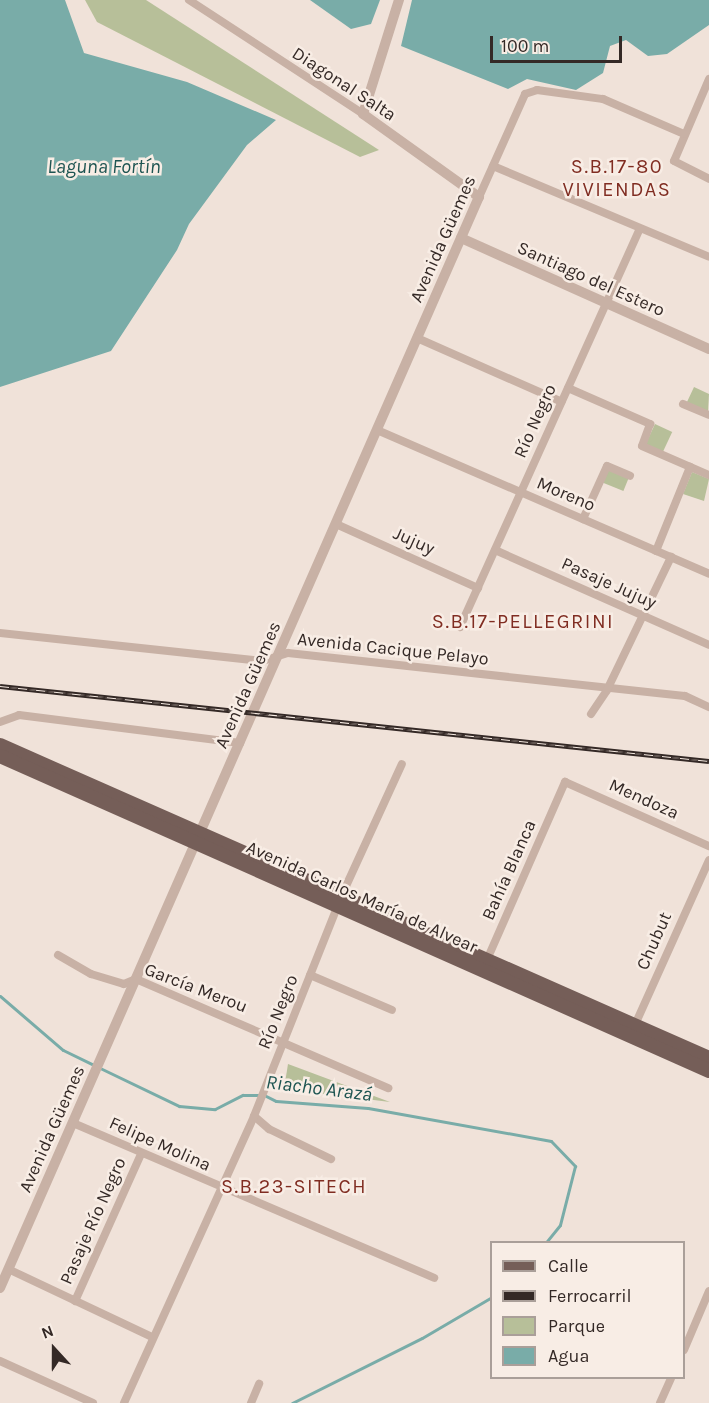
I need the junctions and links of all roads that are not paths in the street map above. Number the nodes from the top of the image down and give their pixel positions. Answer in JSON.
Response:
{"nodes":[{"id":1,"x":189,"y":0,"type":"edge"},
{"id":2,"x":399,"y":0,"type":"edge"},
{"id":3,"x":709,"y":79,"type":"edge"},
{"id":4,"x":363,"y":114,"type":"junction"},
{"id":5,"x":684,"y":134,"type":"junction"},
{"id":6,"x":493,"y":166,"type":"junction"},
{"id":7,"x":709,"y":178,"type":"edge"},
{"id":8,"x":479,"y":196,"type":"junction"},
{"id":9,"x":640,"y":229,"type":"junction"},
{"id":10,"x":461,"y":238,"type":"junction"},
{"id":11,"x":709,"y":257,"type":"edge"},
{"id":12,"x":607,"y":304,"type":"junction"},
{"id":13,"x":417,"y":338,"type":"junction"},
{"id":14,"x":709,"y":349,"type":"edge"},
{"id":15,"x":568,"y":388,"type":"junction"},
{"id":16,"x":562,"y":402,"type":"junction"},
{"id":17,"x":683,"y":404,"type":"dead end"},
{"id":18,"x":709,"y":415,"type":"edge"},
{"id":19,"x":376,"y":430,"type":"junction"},
{"id":20,"x":690,"y":467,"type":"junction"},
{"id":21,"x":709,"y":475,"type":"edge"},
{"id":22,"x":630,"y":476,"type":"dead end"},
{"id":23,"x":521,"y":493,"type":"junction"},
{"id":24,"x":583,"y":519,"type":"junction"},
{"id":25,"x":336,"y":524,"type":"junction"},
{"id":26,"x":495,"y":550,"type":"junction"},
{"id":27,"x":656,"y":551,"type":"junction"},
{"id":28,"x":670,"y":557,"type":"junction"},
{"id":29,"x":708,"y":572,"type":"edge"},
{"id":30,"x":478,"y":588,"type":"junction"},
{"id":31,"x":643,"y":616,"type":"junction"},
{"id":32,"x":460,"y":627,"type":"dead end"},
{"id":33,"x":0,"y":633,"type":"edge"},
{"id":34,"x":709,"y":645,"type":"edge"},
{"id":35,"x":277,"y":658,"type":"junction"},
{"id":36,"x":607,"y":690,"type":"junction"},
{"id":37,"x":709,"y":707,"type":"edge"},
{"id":38,"x":591,"y":714,"type":"dead end"},
{"id":39,"x":0,"y":722,"type":"edge"},
{"id":40,"x":240,"y":743,"type":"junction"},
{"id":41,"x":0,"y":745,"type":"edge"},
{"id":42,"x":0,"y":756,"type":"edge"},
{"id":43,"x":402,"y":764,"type":"dead end"},
{"id":44,"x":565,"y":782,"type":"joint"},
{"id":45,"x":199,"y":838,"type":"junction"},
{"id":46,"x":709,"y":846,"type":"edge"},
{"id":47,"x":709,"y":860,"type":"edge"},
{"id":48,"x":339,"y":902,"type":"junction"},
{"id":49,"x":58,"y":955,"type":"dead end"},
{"id":50,"x":484,"y":966,"type":"junction"},
{"id":51,"x":310,"y":975,"type":"junction"},
{"id":52,"x":136,"y":979,"type":"junction"},
{"id":53,"x":392,"y":1010,"type":"dead end"},
{"id":54,"x":632,"y":1030,"type":"junction"},
{"id":55,"x":283,"y":1041,"type":"junction"},
{"id":56,"x":709,"y":1058,"type":"edge"},
{"id":57,"x":709,"y":1071,"type":"edge"},
{"id":58,"x":388,"y":1088,"type":"dead end"},
{"id":59,"x":254,"y":1116,"type":"junction"},
{"id":60,"x":73,"y":1123,"type":"junction"},
{"id":61,"x":141,"y":1154,"type":"junction"},
{"id":62,"x":331,"y":1160,"type":"dead end"},
{"id":63,"x":220,"y":1189,"type":"junction"},
{"id":64,"x":8,"y":1269,"type":"junction"},
{"id":65,"x":434,"y":1278,"type":"dead end"},
{"id":66,"x":0,"y":1288,"type":"edge"},
{"id":67,"x":709,"y":1292,"type":"edge"},
{"id":68,"x":75,"y":1301,"type":"junction"},
{"id":69,"x":152,"y":1337,"type":"junction"},
{"id":70,"x":685,"y":1348,"type":"edge"},
{"id":71,"x":0,"y":1361,"type":"edge"},
{"id":72,"x":670,"y":1379,"type":"edge"},
{"id":73,"x":259,"y":1384,"type":"dead end"},
{"id":74,"x":93,"y":1403,"type":"edge"},
{"id":75,"x":124,"y":1403,"type":"edge"},
{"id":76,"x":251,"y":1403,"type":"edge"},
{"id":77,"x":660,"y":1403,"type":"edge"}],
"edges":[{"from":1,"to":4,"type":"street","name":"Diagonal Salta"},
{"from":2,"to":4,"type":"street"},
{"from":3,"to":5,"type":"street"},
{"from":4,"to":8,"type":"street","name":"Diagonal Salta"},
{"from":5,"to":6,"type":"street","name":"Avenida Güemes"},
{"from":5,"to":7,"type":"street"},
{"from":6,"to":8,"type":"street","name":"Avenida Güemes"},
{"from":6,"to":9,"type":"street"},
{"from":8,"to":10,"type":"street","name":"Avenida Güemes"},
{"from":9,"to":11,"type":"street"},
{"from":9,"to":12,"type":"street","name":"Río Negro"},
{"from":10,"to":12,"type":"street","name":"Santiago del Estero"},
{"from":10,"to":13,"type":"street","name":"Avenida Güemes"},
{"from":12,"to":14,"type":"street","name":"Santiago del Estero"},
{"from":12,"to":15,"type":"street","name":"Río Negro"},
{"from":13,"to":16,"type":"street"},
{"from":13,"to":19,"type":"street","name":"Avenida Güemes"},
{"from":15,"to":16,"type":"street","name":"Río Negro"},
{"from":15,"to":20,"type":"street"},
{"from":16,"to":23,"type":"street","name":"Río Negro"},
{"from":17,"to":18,"type":"street"},
{"from":19,"to":23,"type":"street","name":"Moreno"},
{"from":19,"to":25,"type":"street","name":"Avenida Güemes"},
{"from":20,"to":21,"type":"street"},
{"from":20,"to":27,"type":"street"},
{"from":22,"to":24,"type":"street"},
{"from":23,"to":24,"type":"street","name":"Moreno"},
{"from":23,"to":26,"type":"street","name":"Río Negro"},
{"from":24,"to":27,"type":"street","name":"Moreno"},
{"from":25,"to":30,"type":"street","name":"Jujuy"},
{"from":25,"to":35,"type":"street","name":"Avenida Güemes"},
{"from":26,"to":30,"type":"street","name":"Río Negro"},
{"from":26,"to":31,"type":"street","name":"Pasaje Jujuy"},
{"from":27,"to":28,"type":"street","name":"Moreno"},
{"from":28,"to":29,"type":"street","name":"Moreno"},
{"from":28,"to":31,"type":"street"},
{"from":30,"to":32,"type":"street","name":"Río Negro"},
{"from":31,"to":34,"type":"street","name":"Pasaje Jujuy"},
{"from":31,"to":36,"type":"street"},
{"from":33,"to":35,"type":"street","name":"Avenida Cacique Pelayo"},
{"from":35,"to":36,"type":"street","name":"Avenida Cacique Pelayo"},
{"from":35,"to":40,"type":"street","name":"Avenida Güemes"},
{"from":36,"to":37,"type":"street","name":"Avenida Cacique Pelayo"},
{"from":36,"to":38,"type":"street"},
{"from":39,"to":40,"type":"street"},
{"from":40,"to":45,"type":"street","name":"Avenida Güemes"},
{"from":41,"to":45,"type":"main road","name":"Avenida Carlos María de Alvear"},
{"from":42,"to":45,"type":"main road","name":"Avenida Carlos María de Alvear"},
{"from":43,"to":48,"type":"street","name":"Río Negro"},
{"from":44,"to":46,"type":"street","name":"Mendoza"},
{"from":44,"to":50,"type":"street","name":"Bahía Blanca"},
{"from":45,"to":48,"type":"main road","name":"Avenida Carlos María de Alvear"},
{"from":45,"to":52,"type":"street","name":"Avenida Güemes"},
{"from":47,"to":54,"type":"street","name":"Chubut"},
{"from":48,"to":50,"type":"main road","name":"Avenida Carlos María de Alvear"},
{"from":48,"to":51,"type":"street","name":"Río Negro"},
{"from":49,"to":52,"type":"street","name":"García Merou"},
{"from":50,"to":54,"type":"main road","name":"Avenida Carlos María de Alvear"},
{"from":51,"to":53,"type":"street"},
{"from":51,"to":55,"type":"street","name":"Río Negro"},
{"from":52,"to":55,"type":"street","name":"García Merou"},
{"from":52,"to":60,"type":"street","name":"Avenida Güemes"},
{"from":54,"to":56,"type":"main road","name":"Avenida Carlos María de Alvear"},
{"from":54,"to":57,"type":"main road","name":"Avenida Carlos María de Alvear"},
{"from":55,"to":58,"type":"street","name":"García Merou"},
{"from":55,"to":59,"type":"street","name":"Río Negro"},
{"from":59,"to":62,"type":"street"},
{"from":59,"to":63,"type":"street","name":"Río Negro"},
{"from":60,"to":61,"type":"street","name":"Felipe Molina"},
{"from":60,"to":64,"type":"street","name":"Avenida Güemes"},
{"from":61,"to":63,"type":"street","name":"Felipe Molina"},
{"from":61,"to":68,"type":"street","name":"Pasaje Río Negro"},
{"from":63,"to":65,"type":"street","name":"Felipe Molina"},
{"from":63,"to":69,"type":"street","name":"Río Negro"},
{"from":64,"to":66,"type":"street","name":"Avenida Güemes"},
{"from":64,"to":68,"type":"street"},
{"from":67,"to":70,"type":"street"},
{"from":68,"to":69,"type":"street"},
{"from":69,"to":75,"type":"street","name":"Río Negro"},
{"from":71,"to":74,"type":"street"},
{"from":72,"to":77,"type":"street"},
{"from":73,"to":76,"type":"street"}]}
